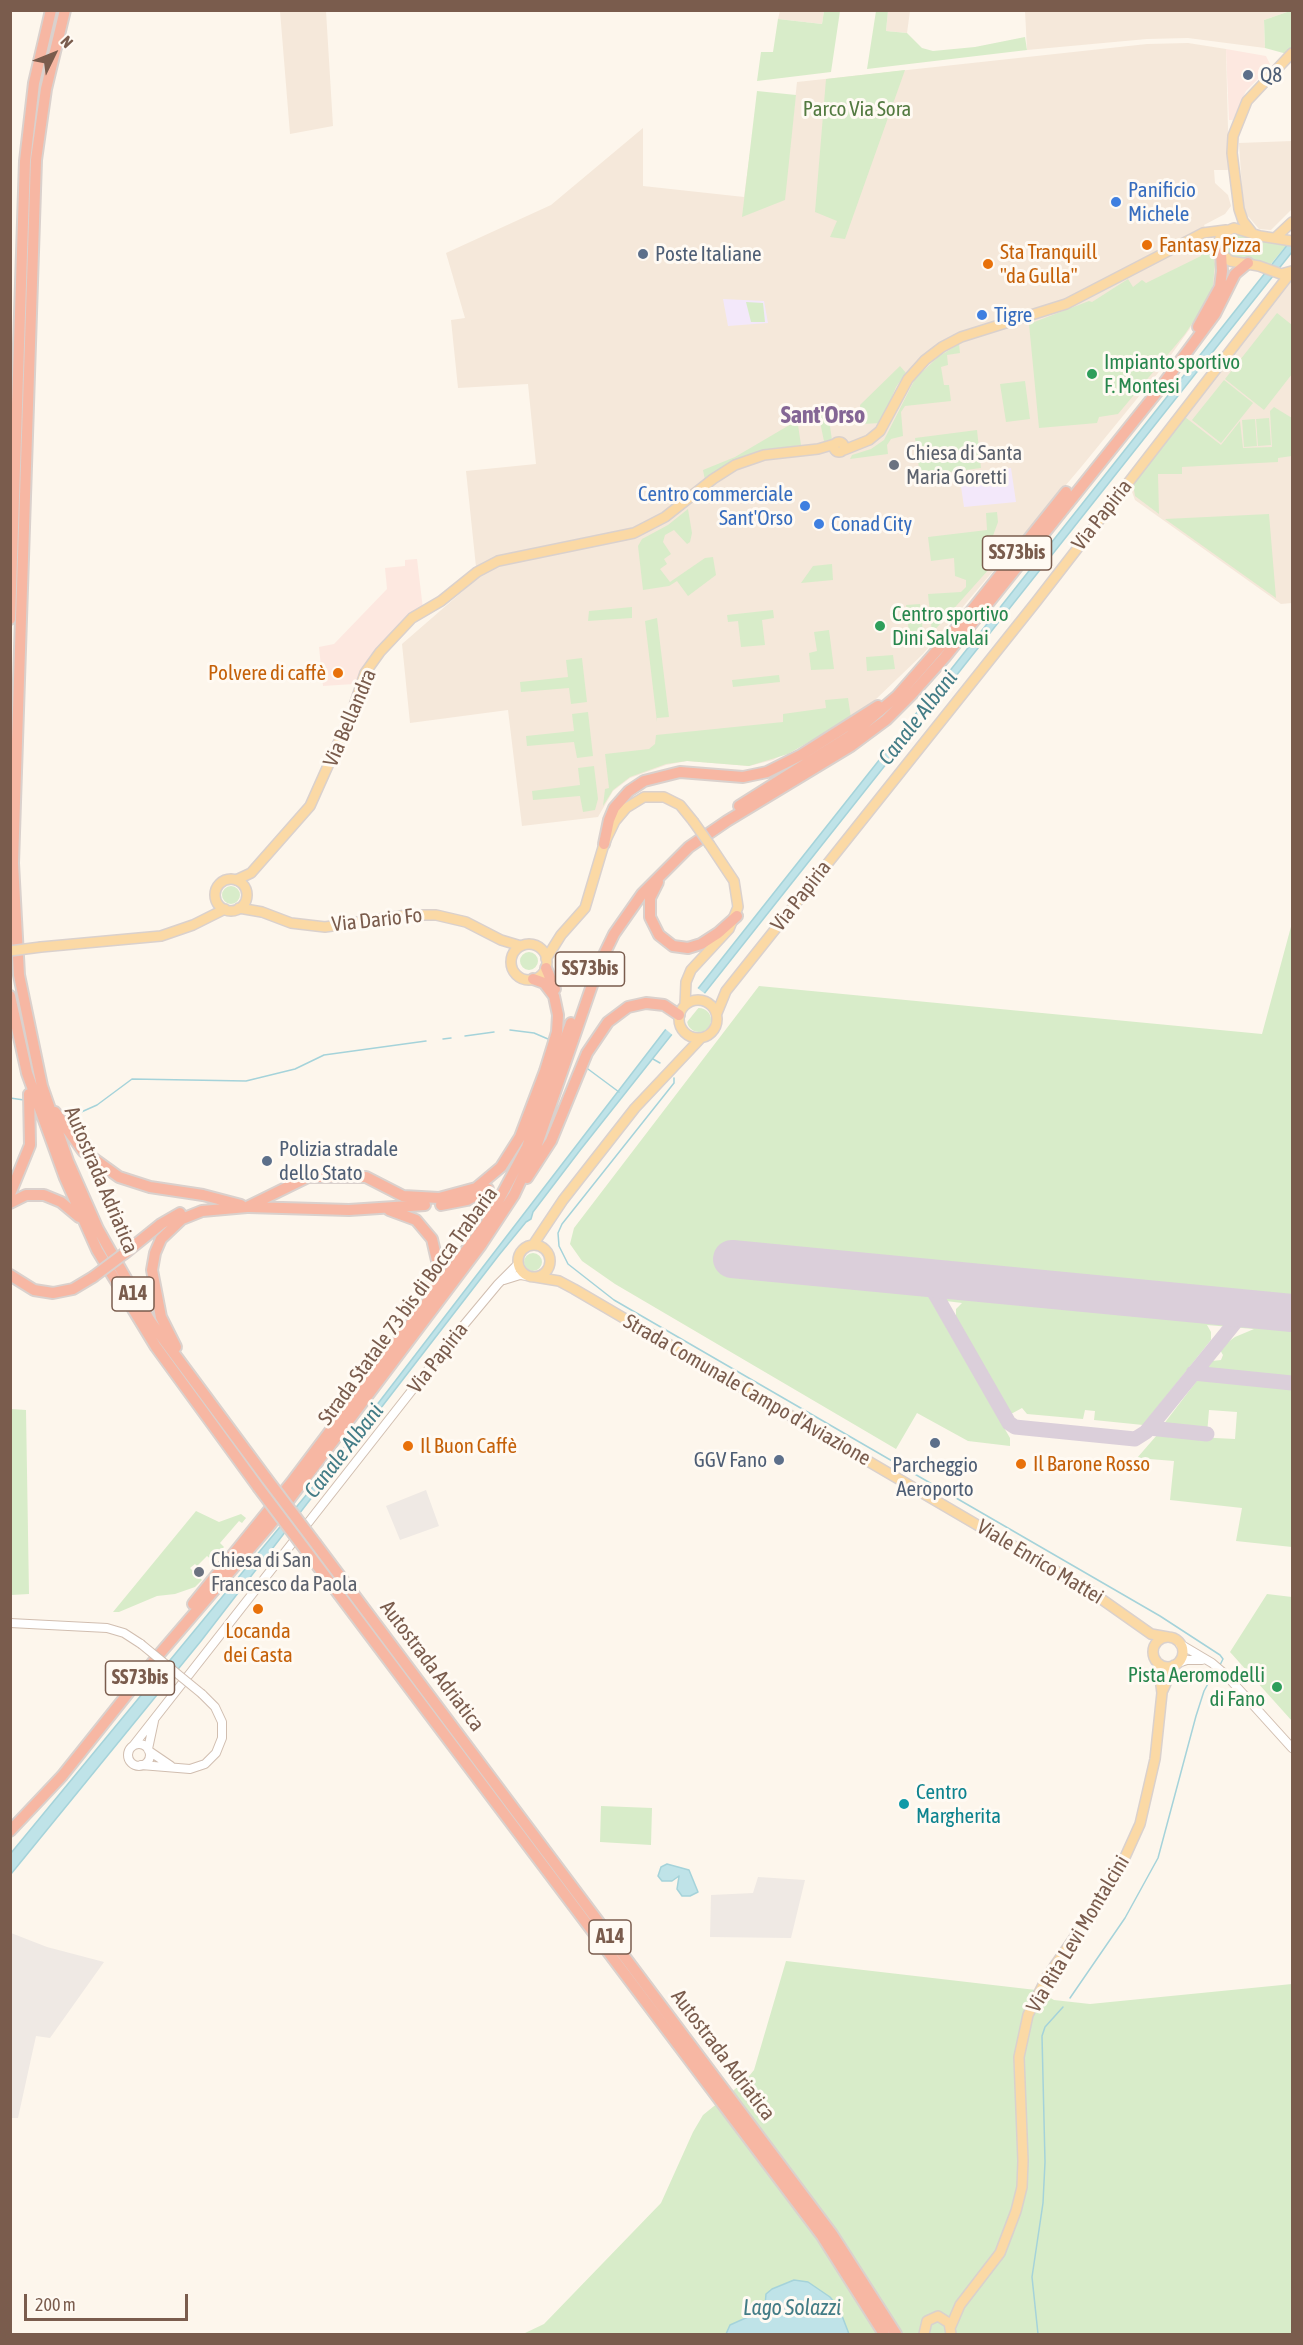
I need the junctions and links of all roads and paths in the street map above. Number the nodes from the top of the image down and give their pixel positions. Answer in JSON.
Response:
{"nodes":[{"id":1,"x":51,"y":10,"type":"edge"},
{"id":2,"x":65,"y":10,"type":"edge"},
{"id":3,"x":1293,"y":53,"type":"edge"},
{"id":4,"x":1239,"y":209,"type":"junction"},
{"id":5,"x":1293,"y":222,"type":"edge"},
{"id":6,"x":1228,"y":229,"type":"junction"},
{"id":7,"x":1253,"y":234,"type":"junction"},
{"id":8,"x":1196,"y":237,"type":"junction"},
{"id":9,"x":1275,"y":238,"type":"junction"},
{"id":10,"x":1293,"y":241,"type":"edge"},
{"id":11,"x":1220,"y":251,"type":"junction"},
{"id":12,"x":1248,"y":263,"type":"junction"},
{"id":13,"x":1269,"y":269,"type":"junction"},
{"id":14,"x":1293,"y":271,"type":"edge"},
{"id":15,"x":1276,"y":293,"type":"junction"},
{"id":16,"x":1058,"y":507,"type":"junction"},
{"id":17,"x":10,"y":619,"type":"edge"},
{"id":18,"x":918,"y":674,"type":"junction"},
{"id":19,"x":604,"y":844,"type":"junction"},
{"id":20,"x":672,"y":862,"type":"junction"},
{"id":21,"x":250,"y":873,"type":"junction"},
{"id":22,"x":236,"y":880,"type":"junction"},
{"id":23,"x":246,"y":892,"type":"junction"},
{"id":24,"x":216,"y":900,"type":"junction"},
{"id":25,"x":240,"y":908,"type":"junction"},
{"id":26,"x":225,"y":909,"type":"junction"},
{"id":27,"x":262,"y":912,"type":"junction"},
{"id":28,"x":737,"y":916,"type":"junction"},
{"id":29,"x":206,"y":918,"type":"junction"},
{"id":30,"x":490,"y":935,"type":"junction"},
{"id":31,"x":561,"y":935,"type":"junction"},
{"id":32,"x":533,"y":945,"type":"junction"},
{"id":33,"x":521,"y":946,"type":"junction"},
{"id":34,"x":10,"y":951,"type":"edge"},
{"id":35,"x":511,"y":960,"type":"junction"},
{"id":36,"x":546,"y":963,"type":"junction"},
{"id":37,"x":533,"y":980,"type":"junction"},
{"id":38,"x":686,"y":982,"type":"junction"},
{"id":39,"x":726,"y":991,"type":"junction"},
{"id":40,"x":10,"y":996,"type":"edge"},
{"id":41,"x":695,"y":1000,"type":"junction"},
{"id":42,"x":705,"y":1001,"type":"junction"},
{"id":43,"x":685,"y":1005,"type":"junction"},
{"id":44,"x":717,"y":1013,"type":"junction"},
{"id":45,"x":679,"y":1015,"type":"junction"},
{"id":46,"x":684,"y":1033,"type":"junction"},
{"id":47,"x":700,"y":1039,"type":"junction"},
{"id":48,"x":683,"y":1058,"type":"junction"},
{"id":49,"x":27,"y":1073,"type":"junction"},
{"id":50,"x":42,"y":1086,"type":"junction"},
{"id":51,"x":10,"y":1194,"type":"edge"},
{"id":52,"x":514,"y":1195,"type":"junction"},
{"id":53,"x":10,"y":1203,"type":"edge"},
{"id":54,"x":247,"y":1207,"type":"junction"},
{"id":55,"x":381,"y":1208,"type":"junction"},
{"id":56,"x":82,"y":1220,"type":"junction"},
{"id":57,"x":549,"y":1221,"type":"junction"},
{"id":58,"x":533,"y":1245,"type":"junction"},
{"id":59,"x":544,"y":1250,"type":"junction"},
{"id":60,"x":549,"y":1259,"type":"junction"},
{"id":61,"x":518,"y":1264,"type":"junction"},
{"id":62,"x":10,"y":1275,"type":"edge"},
{"id":63,"x":531,"y":1277,"type":"junction"},
{"id":64,"x":559,"y":1281,"type":"junction"},
{"id":65,"x":498,"y":1284,"type":"junction"},
{"id":66,"x":382,"y":1362,"type":"junction"},
{"id":67,"x":218,"y":1413,"type":"junction"},
{"id":68,"x":935,"y":1499,"type":"joint"},
{"id":69,"x":10,"y":1623,"type":"edge"},
{"id":70,"x":1142,"y":1629,"type":"junction"},
{"id":71,"x":1168,"y":1637,"type":"junction"},
{"id":72,"x":1180,"y":1644,"type":"junction"},
{"id":73,"x":1154,"y":1647,"type":"junction"},
{"id":74,"x":1158,"y":1663,"type":"junction"},
{"id":75,"x":1212,"y":1663,"type":"junction"},
{"id":76,"x":1176,"y":1664,"type":"junction"},
{"id":77,"x":1162,"y":1693,"type":"junction"},
{"id":78,"x":156,"y":1715,"type":"junction"},
{"id":79,"x":133,"y":1746,"type":"junction"},
{"id":80,"x":1293,"y":1748,"type":"edge"},
{"id":81,"x":149,"y":1750,"type":"junction"},
{"id":82,"x":141,"y":1765,"type":"junction"},
{"id":83,"x":175,"y":1769,"type":"junction"},
{"id":84,"x":10,"y":1823,"type":"edge"},
{"id":85,"x":10,"y":1831,"type":"edge"},
{"id":86,"x":960,"y":2305,"type":"junction"},
{"id":87,"x":941,"y":2317,"type":"junction"},
{"id":88,"x":951,"y":2330,"type":"edge"},
{"id":89,"x":884,"y":2334,"type":"edge"},
{"id":90,"x":896,"y":2334,"type":"edge"},
{"id":91,"x":924,"y":2334,"type":"edge"}],
"edges":[{"from":1,"to":17,"type":"highway"},
{"from":2,"to":50,"type":"highway","name":"Autostrada Adriatica","number":"A14"},
{"from":3,"to":4,"type":"main road"},
{"from":4,"to":6,"type":"main road"},
{"from":4,"to":7,"type":"main road"},
{"from":5,"to":9,"type":"main road"},
{"from":6,"to":7,"type":"main road"},
{"from":6,"to":8,"type":"main road"},
{"from":6,"to":11,"type":"main road"},
{"from":7,"to":9,"type":"main road"},
{"from":8,"to":11,"type":"main road"},
{"from":8,"to":21,"type":"main road","name":"Via Bellandra"},
{"from":9,"to":10,"type":"main road"},
{"from":11,"to":12,"type":"main road"},
{"from":11,"to":16,"type":"highway"},
{"from":12,"to":13,"type":"main road"},
{"from":12,"to":16,"type":"highway"},
{"from":13,"to":14,"type":"main road"},
{"from":13,"to":15,"type":"main road"},
{"from":14,"to":15,"type":"main road","name":"Via Papiria"},
{"from":15,"to":39,"type":"main road","name":"Via Papiria"},
{"from":16,"to":18,"type":"highway","name":"Strada Statale 73 bis di Bocca Trabaria","number":"SS73bis"},
{"from":16,"to":20,"type":"highway","name":"Strada Statale 73 bis di Bocca Trabaria","number":"SS73bis"},
{"from":18,"to":19,"type":"highway"},
{"from":18,"to":66,"type":"highway","name":"Strada Statale 73 bis di Bocca Trabaria","number":"SS73bis"},
{"from":19,"to":28,"type":"main road","bridge":true},
{"from":19,"to":31,"type":"main road"},
{"from":20,"to":28,"type":"highway"},
{"from":20,"to":52,"type":"highway","name":"Strada Statale 73 bis di Bocca Trabaria","number":"SS73bis"},
{"from":21,"to":22,"type":"main road","name":"Via Bellandra"},
{"from":21,"to":23,"type":"main road","name":"Via Bellandra"},
{"from":22,"to":23,"type":"main road"},
{"from":22,"to":24,"type":"main road","name":"Via Bellandra"},
{"from":23,"to":25,"type":"main road","name":"Via Bellandra"},
{"from":23,"to":27,"type":"main road","name":"Via Dario Fo"},
{"from":24,"to":26,"type":"main road"},
{"from":24,"to":29,"type":"main road","name":"Via Bellandra"},
{"from":25,"to":26,"type":"main road"},
{"from":25,"to":27,"type":"main road","name":"Via Dario Fo"},
{"from":26,"to":29,"type":"main road"},
{"from":27,"to":30,"type":"main road","name":"Via Dario Fo"},
{"from":28,"to":38,"type":"main road"},
{"from":29,"to":34,"type":"main road","bridge":true},
{"from":30,"to":33,"type":"main road","name":"Via Dario Fo"},
{"from":30,"to":35,"type":"main road","name":"Via Dario Fo"},
{"from":31,"to":32,"type":"main road"},
{"from":31,"to":36,"type":"main road"},
{"from":32,"to":33,"type":"main road"},
{"from":32,"to":36,"type":"main road"},
{"from":33,"to":35,"type":"main road"},
{"from":35,"to":37,"type":"main road"},
{"from":36,"to":37,"type":"main road"},
{"from":36,"to":55,"type":"highway","number":"A14"},
{"from":37,"to":54,"type":"highway","number":"A14"},
{"from":38,"to":41,"type":"main road"},
{"from":38,"to":43,"type":"main road"},
{"from":39,"to":42,"type":"main road","name":"Via Papiria"},
{"from":39,"to":44,"type":"main road","name":"Via Papiria"},
{"from":40,"to":49,"type":"highway","name":"Autostrada Adriatica","number":"A14"},
{"from":41,"to":42,"type":"main road"},
{"from":41,"to":43,"type":"main road"},
{"from":42,"to":44,"type":"main road"},
{"from":43,"to":45,"type":"main road"},
{"from":44,"to":47,"type":"main road","name":"Via Papiria"},
{"from":45,"to":46,"type":"main road"},
{"from":45,"to":52,"type":"highway"},
{"from":46,"to":47,"type":"main road"},
{"from":46,"to":48,"type":"main road"},
{"from":47,"to":48,"type":"main road","name":"Via Papiria"},
{"from":48,"to":57,"type":"main road","name":"Via Papiria"},
{"from":49,"to":51,"type":"highway","number":"A14"},
{"from":49,"to":56,"type":"highway","name":"Autostrada Adriatica","number":"A14"},
{"from":50,"to":54,"type":"highway","number":"A14"},
{"from":50,"to":67,"type":"highway","name":"Autostrada Adriatica","number":"A14"},
{"from":52,"to":85,"type":"highway","name":"Strada Statale 73 bis di Bocca Trabaria","number":"SS73bis"},
{"from":53,"to":56,"type":"highway","number":"A14"},
{"from":54,"to":55,"type":"highway","number":"A14"},
{"from":54,"to":62,"type":"highway","number":"A14","bridge":true},
{"from":54,"to":67,"type":"highway","number":"A14"},
{"from":55,"to":66,"type":"highway"},
{"from":56,"to":89,"type":"highway","name":"Autostrada Adriatica","number":"A14","bridge":true},
{"from":57,"to":58,"type":"main road","name":"Via Papiria"},
{"from":57,"to":59,"type":"main road","name":"Via Papiria"},
{"from":58,"to":59,"type":"main road"},
{"from":58,"to":61,"type":"main road"},
{"from":59,"to":60,"type":"main road"},
{"from":60,"to":63,"type":"main road"},
{"from":60,"to":64,"type":"main road"},
{"from":61,"to":63,"type":"main road"},
{"from":61,"to":65,"type":"street","name":"Via Papiria"},
{"from":63,"to":64,"type":"main road","name":"Strada Comunale Campo d'Aviazione"},
{"from":63,"to":65,"type":"street"},
{"from":64,"to":68,"type":"main road","name":"Strada Comunale Campo d'Aviazione"},
{"from":65,"to":78,"type":"street","name":"Via Papiria"},
{"from":66,"to":84,"type":"highway","name":"Strada Statale 73 bis di Bocca Trabaria","number":"SS73bis"},
{"from":67,"to":90,"type":"highway","name":"Autostrada Adriatica","number":"A14","bridge":true},
{"from":68,"to":70,"type":"main road","name":"Viale Enrico Mattei"},
{"from":69,"to":83,"type":"street","bridge":true},
{"from":70,"to":71,"type":"main road","name":"Viale Enrico Mattei"},
{"from":70,"to":73,"type":"main road","name":"Viale Enrico Mattei"},
{"from":71,"to":72,"type":"main road"},
{"from":71,"to":73,"type":"main road"},
{"from":72,"to":75,"type":"street"},
{"from":72,"to":76,"type":"main road"},
{"from":73,"to":74,"type":"main road"},
{"from":74,"to":76,"type":"main road"},
{"from":74,"to":77,"type":"main road","name":"Via Rita Levi Montalcini"},
{"from":75,"to":76,"type":"street"},
{"from":75,"to":80,"type":"street"},
{"from":76,"to":77,"type":"main road","name":"Via Rita Levi Montalcini"},
{"from":77,"to":86,"type":"main road","name":"Via Rita Levi Montalcini"},
{"from":78,"to":79,"type":"street","name":"Via Papiria"},
{"from":78,"to":81,"type":"street","name":"Via Papiria"},
{"from":79,"to":81,"type":"street"},
{"from":79,"to":82,"type":"street"},
{"from":81,"to":82,"type":"street","name":"Via Papiria"},
{"from":81,"to":83,"type":"street"},
{"from":82,"to":83,"type":"street"},
{"from":86,"to":87,"type":"main road","name":"Via Rita Levi Montalcini"},
{"from":86,"to":88,"type":"main road","name":"Via Rita Levi Montalcini"},
{"from":87,"to":88,"type":"main road"},
{"from":87,"to":91,"type":"main road","name":"Via Rita Levi Montalcini"}]}
